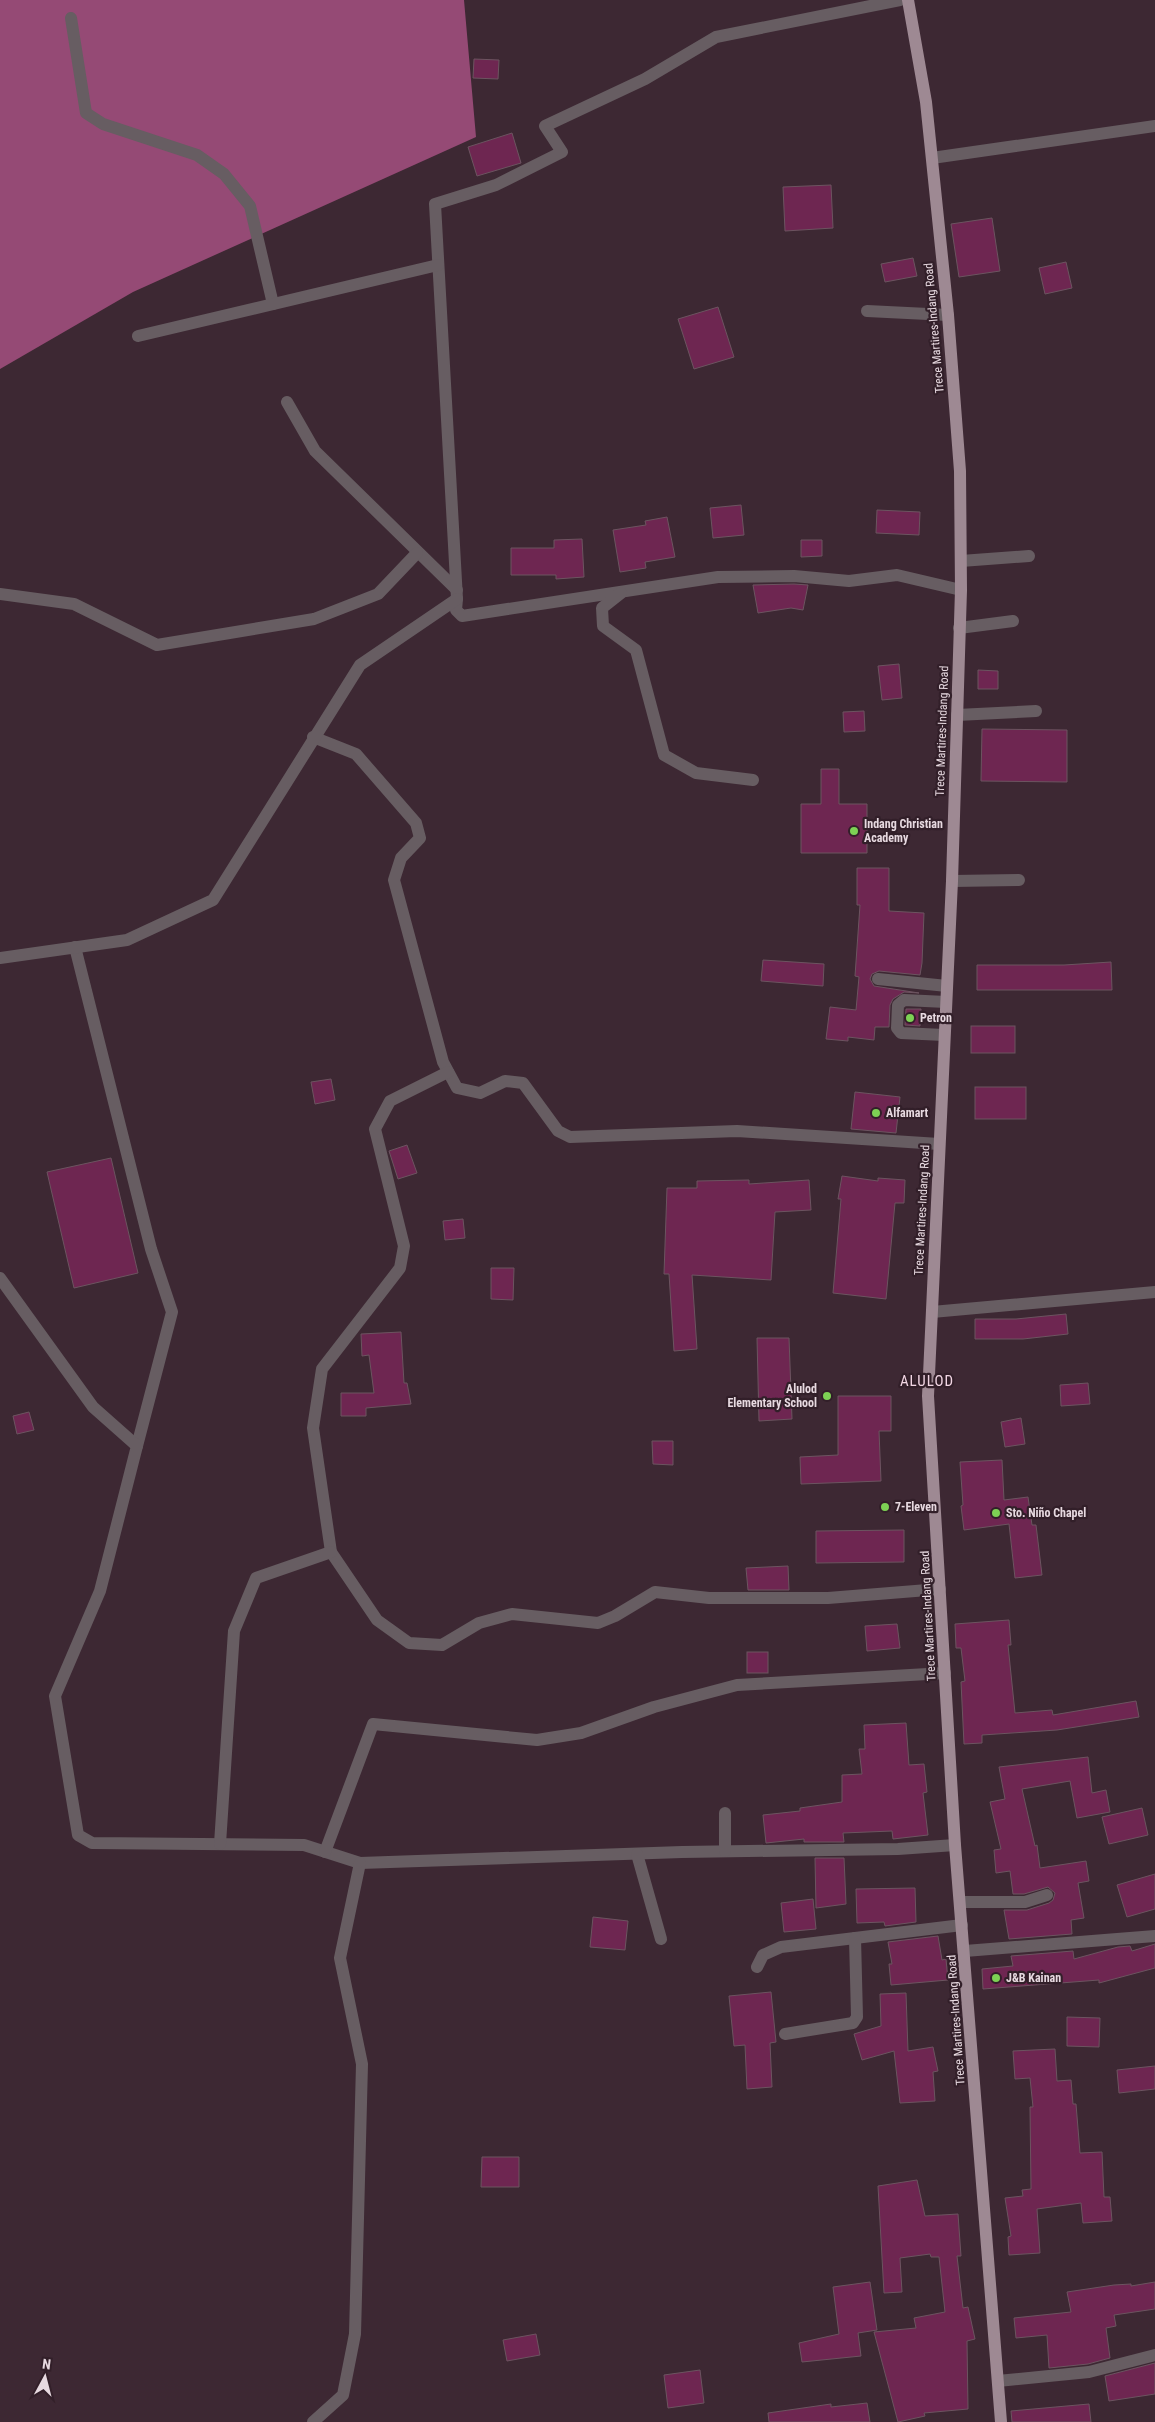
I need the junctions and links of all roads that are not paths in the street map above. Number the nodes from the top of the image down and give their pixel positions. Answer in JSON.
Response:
{"nodes":[{"id":1,"x":900,"y":0,"type":"edge"},
{"id":2,"x":908,"y":0,"type":"edge"},
{"id":3,"x":71,"y":18,"type":"dead end"},
{"id":4,"x":1155,"y":126,"type":"edge"},
{"id":5,"x":932,"y":158,"type":"junction"},
{"id":6,"x":438,"y":265,"type":"junction"},
{"id":7,"x":273,"y":304,"type":"junction"},
{"id":8,"x":867,"y":311,"type":"dead end"},
{"id":9,"x":948,"y":315,"type":"junction"},
{"id":10,"x":138,"y":336,"type":"dead end"},
{"id":11,"x":287,"y":402,"type":"dead end"},
{"id":12,"x":417,"y":553,"type":"junction"},
{"id":13,"x":1029,"y":556,"type":"dead end"},
{"id":14,"x":961,"y":561,"type":"junction"},
{"id":15,"x":961,"y":590,"type":"junction"},
{"id":16,"x":623,"y":592,"type":"junction"},
{"id":17,"x":0,"y":594,"type":"edge"},
{"id":18,"x":457,"y":595,"type":"junction"},
{"id":19,"x":1013,"y":621,"type":"dead end"},
{"id":20,"x":959,"y":628,"type":"junction"},
{"id":21,"x":1036,"y":711,"type":"dead end"},
{"id":22,"x":957,"y":715,"type":"junction"},
{"id":23,"x":313,"y":737,"type":"junction"},
{"id":24,"x":753,"y":780,"type":"dead end"},
{"id":25,"x":1019,"y":880,"type":"dead end"},
{"id":26,"x":952,"y":881,"type":"junction"},
{"id":27,"x":75,"y":947,"type":"junction"},
{"id":28,"x":0,"y":958,"type":"edge"},
{"id":29,"x":878,"y":979,"type":"dead end"},
{"id":30,"x":946,"y":986,"type":"junction"},
{"id":31,"x":946,"y":1002,"type":"junction"},
{"id":32,"x":944,"y":1035,"type":"junction"},
{"id":33,"x":448,"y":1072,"type":"junction"},
{"id":34,"x":939,"y":1144,"type":"junction"},
{"id":35,"x":0,"y":1278,"type":"edge"},
{"id":36,"x":1155,"y":1292,"type":"edge"},
{"id":37,"x":932,"y":1312,"type":"junction"},
{"id":38,"x":136,"y":1446,"type":"junction"},
{"id":39,"x":331,"y":1552,"type":"junction"},
{"id":40,"x":940,"y":1589,"type":"junction"},
{"id":41,"x":945,"y":1673,"type":"junction"},
{"id":42,"x":725,"y":1813,"type":"dead end"},
{"id":43,"x":220,"y":1844,"type":"junction"},
{"id":44,"x":955,"y":1845,"type":"junction"},
{"id":45,"x":325,"y":1852,"type":"junction"},
{"id":46,"x":725,"y":1852,"type":"junction"},
{"id":47,"x":637,"y":1854,"type":"junction"},
{"id":48,"x":360,"y":1863,"type":"junction"},
{"id":49,"x":1046,"y":1895,"type":"dead end"},
{"id":50,"x":960,"y":1902,"type":"junction"},
{"id":51,"x":962,"y":1925,"type":"junction"},
{"id":52,"x":1155,"y":1936,"type":"edge"},
{"id":53,"x":855,"y":1938,"type":"junction"},
{"id":54,"x":661,"y":1939,"type":"dead end"},
{"id":55,"x":965,"y":1951,"type":"junction"},
{"id":56,"x":757,"y":1968,"type":"dead end"},
{"id":57,"x":785,"y":2034,"type":"dead end"},
{"id":58,"x":1155,"y":2354,"type":"edge"},
{"id":59,"x":998,"y":2381,"type":"junction"},
{"id":60,"x":313,"y":2422,"type":"edge"},
{"id":61,"x":1001,"y":2422,"type":"edge"}],
"edges":[{"from":1,"to":6,"type":"street"},
{"from":2,"to":5,"type":"main road","name":"Trece Martires-Indang Road"},
{"from":3,"to":7,"type":"street"},
{"from":4,"to":5,"type":"street"},
{"from":5,"to":9,"type":"main road","name":"Trece Martires-Indang Road"},
{"from":6,"to":7,"type":"street"},
{"from":6,"to":18,"type":"street"},
{"from":7,"to":10,"type":"street"},
{"from":8,"to":9,"type":"street"},
{"from":9,"to":14,"type":"main road","name":"Trece Martires-Indang Road"},
{"from":11,"to":12,"type":"street"},
{"from":12,"to":17,"type":"street"},
{"from":12,"to":18,"type":"street"},
{"from":13,"to":14,"type":"street"},
{"from":14,"to":15,"type":"main road","name":"Trece Martires-Indang Road"},
{"from":15,"to":16,"type":"street"},
{"from":15,"to":20,"type":"main road","name":"Trece Martires-Indang Road"},
{"from":16,"to":18,"type":"street"},
{"from":16,"to":24,"type":"street"},
{"from":18,"to":23,"type":"street"},
{"from":19,"to":20,"type":"street"},
{"from":20,"to":22,"type":"main road","name":"Trece Martires-Indang Road"},
{"from":21,"to":22,"type":"street"},
{"from":22,"to":26,"type":"main road","name":"Trece Martires-Indang Road"},
{"from":23,"to":27,"type":"street"},
{"from":23,"to":33,"type":"street"},
{"from":25,"to":26,"type":"street"},
{"from":26,"to":30,"type":"main road","name":"Trece Martires-Indang Road"},
{"from":27,"to":28,"type":"street"},
{"from":27,"to":38,"type":"street"},
{"from":29,"to":30,"type":"street"},
{"from":30,"to":31,"type":"main road","name":"Trece Martires-Indang Road"},
{"from":31,"to":32,"type":"main road","name":"Trece Martires-Indang Road"},
{"from":31,"to":32,"type":"street"},
{"from":32,"to":34,"type":"main road","name":"Trece Martires-Indang Road"},
{"from":33,"to":34,"type":"street"},
{"from":33,"to":39,"type":"street"},
{"from":34,"to":37,"type":"main road","name":"Trece Martires-Indang Road"},
{"from":35,"to":38,"type":"street"},
{"from":36,"to":37,"type":"street"},
{"from":37,"to":40,"type":"main road","name":"Trece Martires-Indang Road"},
{"from":38,"to":43,"type":"street"},
{"from":39,"to":40,"type":"street"},
{"from":39,"to":43,"type":"street"},
{"from":40,"to":41,"type":"main road","name":"Trece Martires-Indang Road"},
{"from":41,"to":44,"type":"main road","name":"Trece Martires-Indang Road"},
{"from":41,"to":45,"type":"street"},
{"from":42,"to":46,"type":"street"},
{"from":43,"to":45,"type":"street"},
{"from":44,"to":46,"type":"street"},
{"from":44,"to":50,"type":"main road","name":"Trece Martires-Indang Road"},
{"from":45,"to":48,"type":"street"},
{"from":46,"to":47,"type":"street"},
{"from":47,"to":48,"type":"street"},
{"from":47,"to":54,"type":"street"},
{"from":48,"to":60,"type":"street"},
{"from":49,"to":50,"type":"street"},
{"from":50,"to":51,"type":"main road","name":"Trece Martires-Indang Road"},
{"from":51,"to":53,"type":"street"},
{"from":51,"to":55,"type":"main road","name":"Trece Martires-Indang Road"},
{"from":52,"to":55,"type":"street"},
{"from":53,"to":56,"type":"street"},
{"from":53,"to":57,"type":"street"},
{"from":55,"to":59,"type":"main road","name":"Trece Martires-Indang Road"},
{"from":58,"to":59,"type":"street"},
{"from":59,"to":61,"type":"main road","name":"Trece Martires-Indang Road"}]}
